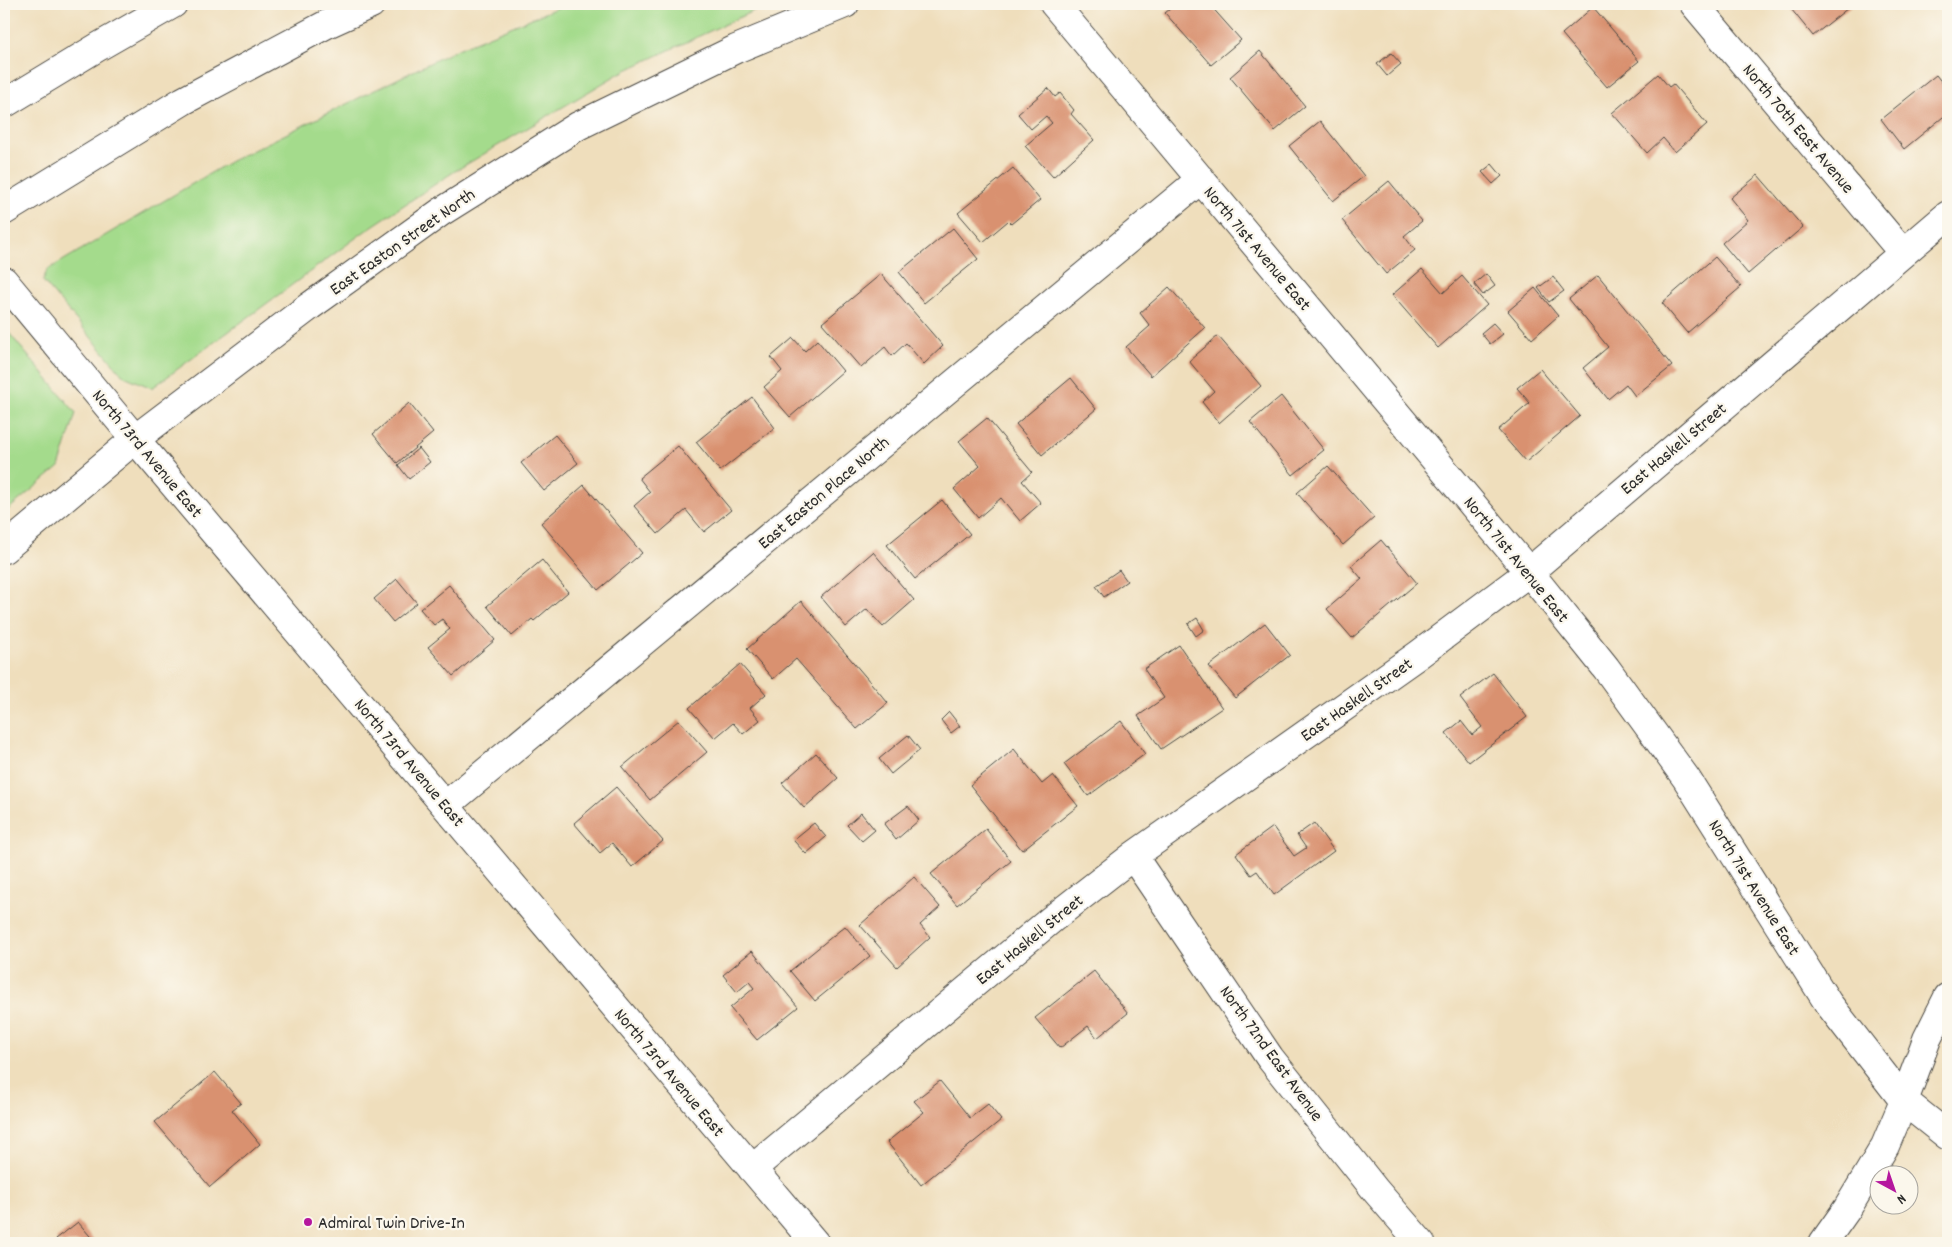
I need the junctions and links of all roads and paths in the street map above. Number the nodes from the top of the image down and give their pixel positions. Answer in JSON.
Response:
{"nodes":[{"id":1,"x":173,"y":4,"type":"edge"},
{"id":2,"x":371,"y":4,"type":"edge"},
{"id":3,"x":845,"y":4,"type":"edge"},
{"id":4,"x":1054,"y":4,"type":"edge"},
{"id":5,"x":1694,"y":4,"type":"edge"},
{"id":6,"x":4,"y":104,"type":"edge"},
{"id":7,"x":1201,"y":180,"type":"junction"},
{"id":8,"x":4,"y":211,"type":"edge"},
{"id":9,"x":1948,"y":215,"type":"edge"},
{"id":10,"x":1904,"y":253,"type":"junction"},
{"id":11,"x":4,"y":281,"type":"edge"},
{"id":12,"x":135,"y":439,"type":"junction"},
{"id":13,"x":4,"y":549,"type":"edge"},
{"id":14,"x":1529,"y":572,"type":"junction"},
{"id":15,"x":446,"y":805,"type":"junction"},
{"id":16,"x":1133,"y":856,"type":"junction"},
{"id":17,"x":1948,"y":997,"type":"edge"},
{"id":18,"x":1904,"y":1101,"type":"junction"},
{"id":19,"x":1948,"y":1136,"type":"edge"},
{"id":20,"x":752,"y":1169,"type":"junction"},
{"id":21,"x":815,"y":1243,"type":"edge"},
{"id":22,"x":1421,"y":1243,"type":"edge"},
{"id":23,"x":1823,"y":1243,"type":"edge"}],
"edges":[{"from":1,"to":6,"type":"main road"},
{"from":2,"to":8,"type":"main road"},
{"from":3,"to":12,"type":"main road","name":"East Easton Street North"},
{"from":4,"to":7,"type":"main road","name":"North 71st Avenue East"},
{"from":5,"to":10,"type":"main road","name":"North 70th East Avenue"},
{"from":7,"to":14,"type":"main road","name":"North 71st Avenue East"},
{"from":7,"to":15,"type":"main road","name":"East Easton Place North"},
{"from":9,"to":10,"type":"main road","name":"East Haskell Street"},
{"from":10,"to":14,"type":"main road","name":"East Haskell Street"},
{"from":11,"to":12,"type":"main road","name":"North 73rd Avenue East"},
{"from":12,"to":13,"type":"main road","name":"East Easton Street North"},
{"from":12,"to":15,"type":"main road","name":"North 73rd Avenue East"},
{"from":14,"to":16,"type":"main road","name":"East Haskell Street"},
{"from":14,"to":18,"type":"main road","name":"North 71st Avenue East"},
{"from":15,"to":20,"type":"main road","name":"North 73rd Avenue East"},
{"from":16,"to":20,"type":"main road","name":"East Haskell Street"},
{"from":16,"to":22,"type":"main road","name":"North 72nd East Avenue"},
{"from":17,"to":18,"type":"main road"},
{"from":18,"to":19,"type":"main road","name":"North 71st Avenue East"},
{"from":18,"to":23,"type":"main road"},
{"from":20,"to":21,"type":"main road","name":"North 73rd Avenue East"}]}
